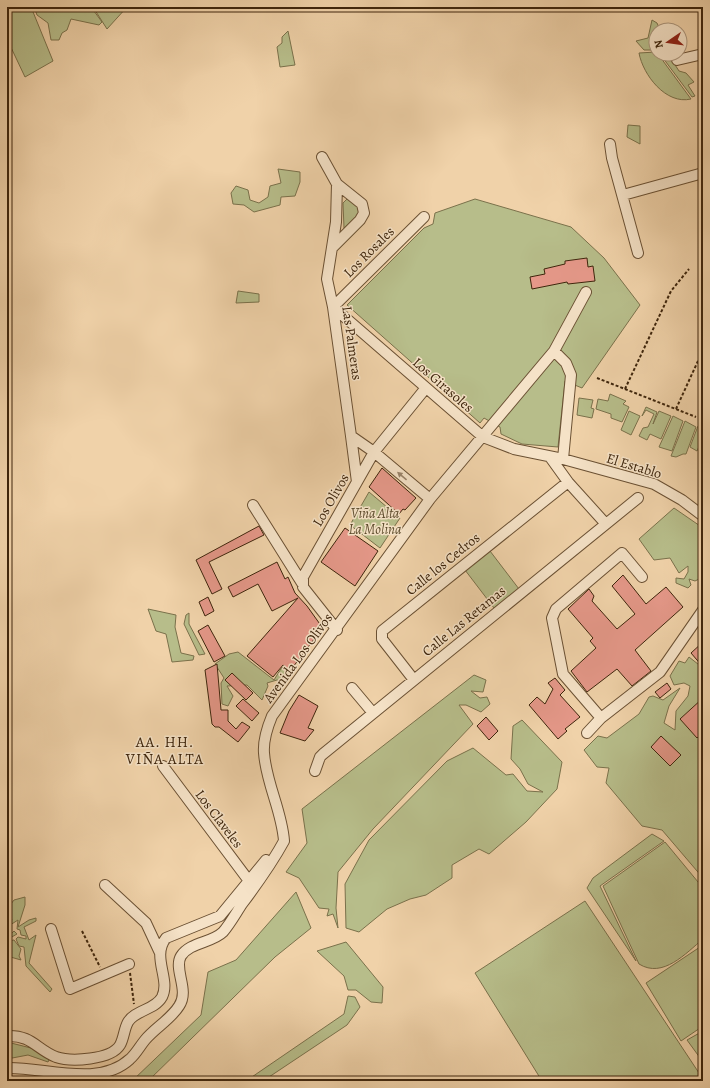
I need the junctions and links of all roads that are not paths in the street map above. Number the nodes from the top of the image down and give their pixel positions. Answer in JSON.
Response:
{"nodes":[{"id":1,"x":703,"y":54,"type":"edge"},
{"id":2,"x":688,"y":57,"type":"edge"},
{"id":3,"x":610,"y":144,"type":"dead end"},
{"id":4,"x":322,"y":157,"type":"dead end"},
{"id":5,"x":703,"y":173,"type":"edge"},
{"id":6,"x":337,"y":184,"type":"junction"},
{"id":7,"x":623,"y":195,"type":"junction"},
{"id":8,"x":424,"y":217,"type":"dead end"},
{"id":9,"x":333,"y":247,"type":"junction"},
{"id":10,"x":638,"y":253,"type":"dead end"},
{"id":11,"x":586,"y":292,"type":"dead end"},
{"id":12,"x":333,"y":307,"type":"junction"},
{"id":13,"x":554,"y":351,"type":"junction"},
{"id":14,"x":425,"y":389,"type":"junction"},
{"id":15,"x":351,"y":436,"type":"junction"},
{"id":16,"x":483,"y":437,"type":"junction"},
{"id":17,"x":374,"y":452,"type":"junction"},
{"id":18,"x":550,"y":457,"type":"junction"},
{"id":19,"x":563,"y":460,"type":"junction"},
{"id":20,"x":357,"y":482,"type":"junction"},
{"id":21,"x":568,"y":482,"type":"junction"},
{"id":22,"x":638,"y":498,"type":"dead end"},
{"id":23,"x":430,"y":499,"type":"junction"},
{"id":24,"x":252,"y":505,"type":"dead end"},
{"id":25,"x":703,"y":516,"type":"edge"},
{"id":26,"x":605,"y":524,"type":"junction"},
{"id":27,"x":642,"y":577,"type":"dead end"},
{"id":28,"x":302,"y":583,"type":"junction"},
{"id":29,"x":703,"y":610,"type":"edge"},
{"id":30,"x":337,"y":630,"type":"junction"},
{"id":31,"x":414,"y":680,"type":"junction"},
{"id":32,"x":352,"y":688,"type":"dead end"},
{"id":33,"x":373,"y":713,"type":"junction"},
{"id":34,"x":601,"y":718,"type":"junction"},
{"id":35,"x":586,"y":733,"type":"dead end"},
{"id":36,"x":163,"y":766,"type":"dead end"},
{"id":37,"x":315,"y":770,"type":"dead end"},
{"id":38,"x":251,"y":884,"type":"junction"},
{"id":39,"x":106,"y":885,"type":"dead end"},
{"id":40,"x":51,"y":929,"type":"dead end"},
{"id":41,"x":160,"y":953,"type":"junction"},
{"id":42,"x":129,"y":964,"type":"road end"},
{"id":43,"x":7,"y":1036,"type":"edge"},
{"id":44,"x":7,"y":1068,"type":"edge"}],
"edges":[{"from":1,"to":2,"type":"street"},
{"from":3,"to":7,"type":"street"},
{"from":4,"to":6,"type":"street","name":"Las Palmeras"},
{"from":5,"to":7,"type":"street"},
{"from":6,"to":9,"type":"street","name":"Las Palmeras"},
{"from":6,"to":9,"type":"street"},
{"from":7,"to":10,"type":"street"},
{"from":8,"to":12,"type":"street","name":"Los Rosales"},
{"from":9,"to":12,"type":"street","name":"Las Palmeras"},
{"from":11,"to":13,"type":"street","name":"Avenida Los Olivos"},
{"from":12,"to":14,"type":"street","name":"Los Girasoles"},
{"from":12,"to":15,"type":"street","name":"Las Palmeras"},
{"from":13,"to":16,"type":"street","name":"Avenida Los Olivos"},
{"from":13,"to":19,"type":"street"},
{"from":14,"to":16,"type":"street","name":"Los Girasoles"},
{"from":14,"to":17,"type":"street","name":"Los Olivos"},
{"from":15,"to":17,"type":"street"},
{"from":15,"to":20,"type":"street","name":"Las Palmeras"},
{"from":16,"to":18,"type":"street","name":"Los Girasoles"},
{"from":16,"to":23,"type":"street","name":"Avenida Los Olivos"},
{"from":17,"to":20,"type":"street","name":"Los Olivos"},
{"from":23,"to":17,"type":"street","one_way":true},
{"from":18,"to":19,"type":"street","name":"El Establo"},
{"from":18,"to":21,"type":"street"},
{"from":19,"to":25,"type":"street","name":"El Establo"},
{"from":20,"to":28,"type":"street","name":"Los Olivos"},
{"from":21,"to":26,"type":"street"},
{"from":21,"to":31,"type":"street","name":"Calle los Cedros"},
{"from":22,"to":26,"type":"street","name":"Calle Las Retamas"},
{"from":23,"to":30,"type":"street","name":"Avenida Los Olivos"},
{"from":24,"to":28,"type":"street"},
{"from":26,"to":31,"type":"street","name":"Calle Las Retamas"},
{"from":27,"to":34,"type":"street"},
{"from":28,"to":30,"type":"street"},
{"from":29,"to":34,"type":"street"},
{"from":30,"to":38,"type":"street","name":"Avenida Los Olivos"},
{"from":31,"to":33,"type":"street","name":"Calle Las Retamas"},
{"from":32,"to":33,"type":"street"},
{"from":33,"to":37,"type":"street","name":"Calle Las Retamas"},
{"from":34,"to":35,"type":"street"},
{"from":36,"to":38,"type":"street","name":"Los Claveles"},
{"from":38,"to":41,"type":"street"},
{"from":38,"to":44,"type":"street","name":"Avenida Los Olivos"},
{"from":39,"to":41,"type":"street"},
{"from":40,"to":42,"type":"street"},
{"from":41,"to":43,"type":"street"}]}
